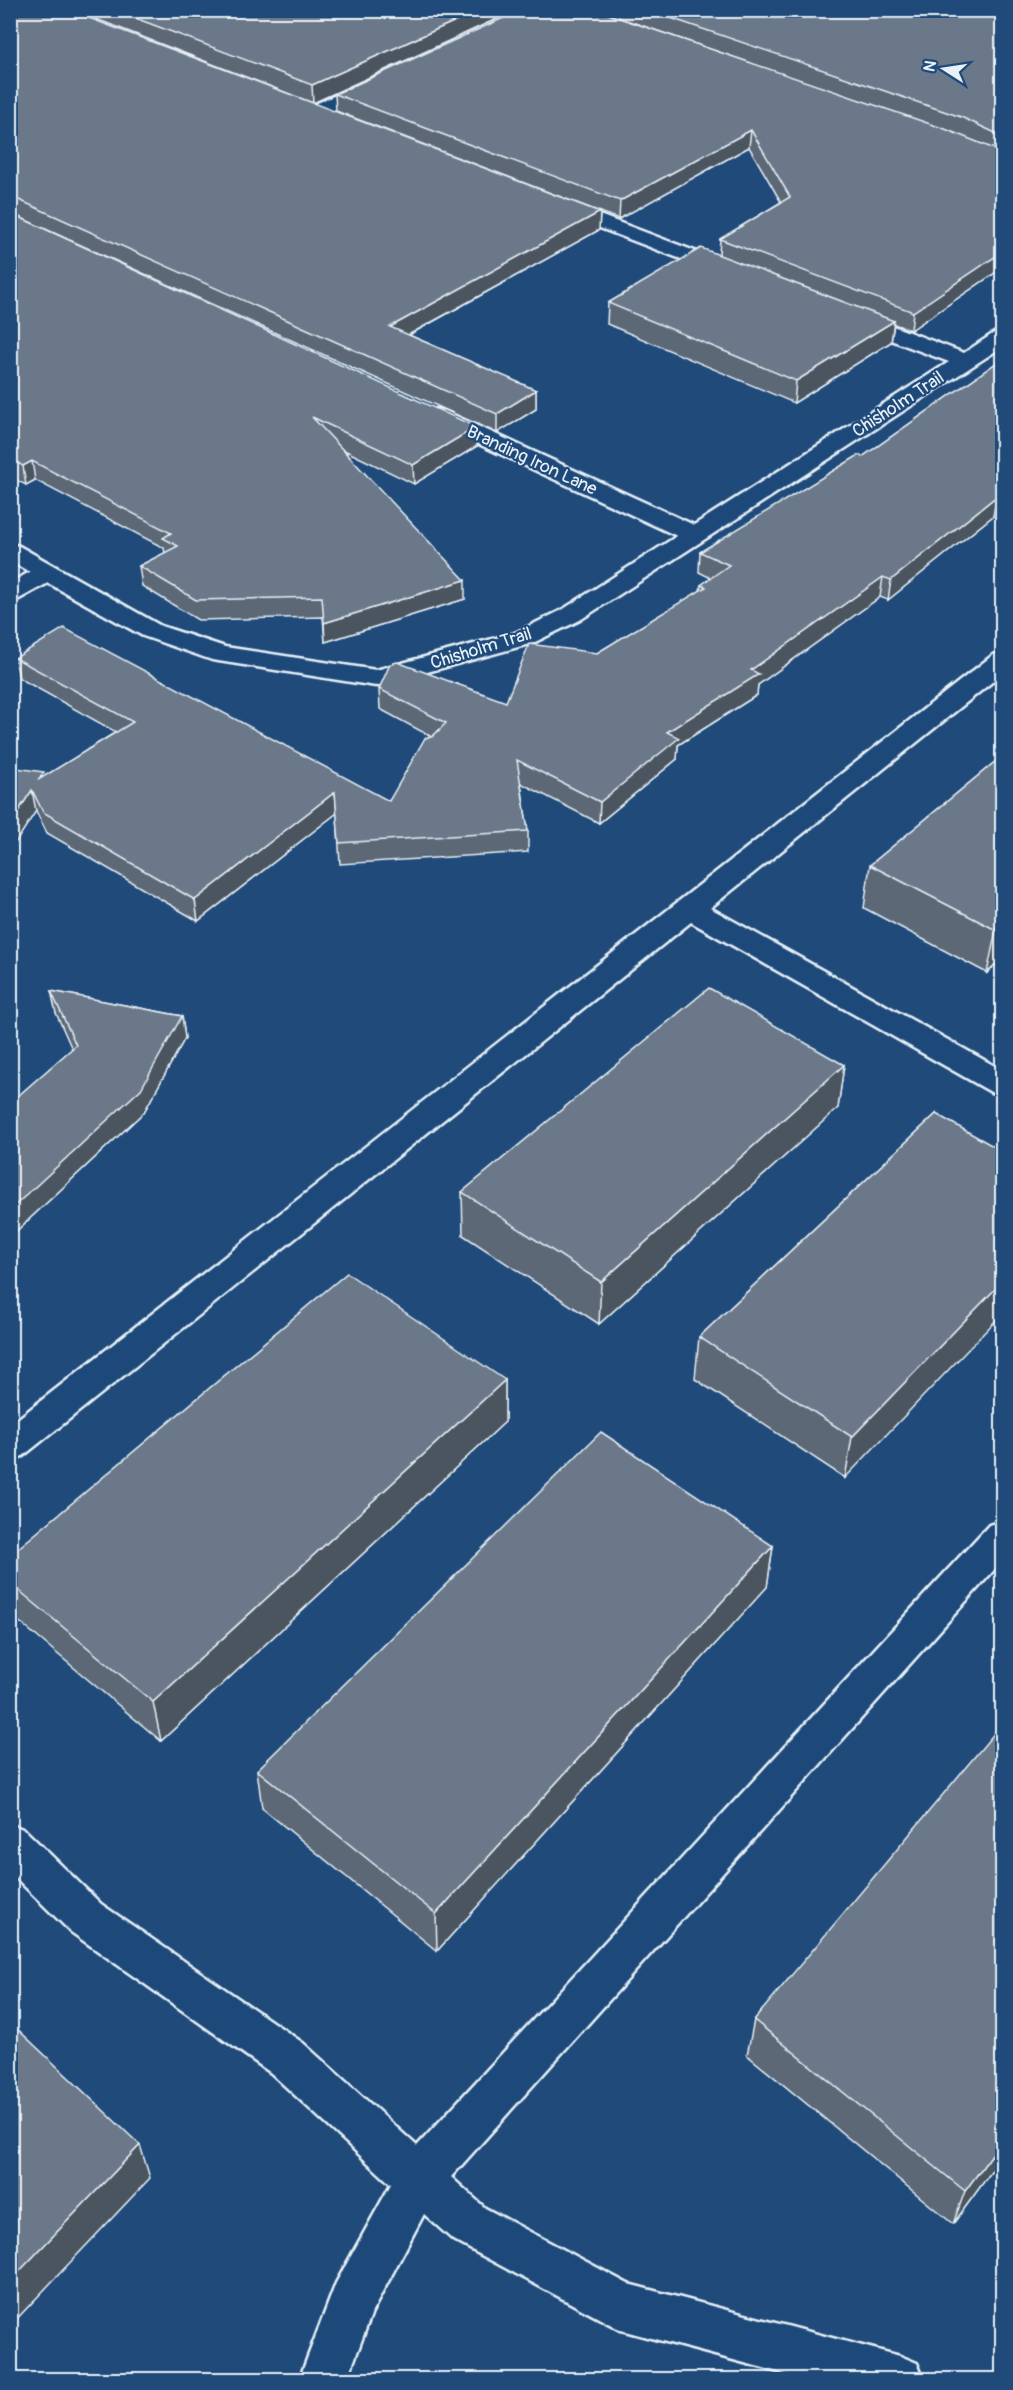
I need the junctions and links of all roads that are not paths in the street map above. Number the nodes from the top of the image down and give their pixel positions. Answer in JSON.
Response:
{"nodes":[{"id":1,"x":389,"y":78,"type":"edge"},
{"id":2,"x":292,"y":103,"type":"edge"},
{"id":3,"x":315,"y":111,"type":"junction"},
{"id":4,"x":337,"y":120,"type":"edge"},
{"id":5,"x":535,"y":196,"type":"edge"},
{"id":6,"x":745,"y":276,"type":"edge"},
{"id":7,"x":833,"y":310,"type":"edge"},
{"id":8,"x":1002,"y":338,"type":"edge"},
{"id":9,"x":965,"y":361,"type":"junction"},
{"id":10,"x":422,"y":409,"type":"edge"},
{"id":11,"x":695,"y":535,"type":"junction"},
{"id":12,"x":10,"y":551,"type":"edge"},
{"id":13,"x":48,"y":572,"type":"junction"},
{"id":14,"x":10,"y":594,"type":"edge"},
{"id":15,"x":1002,"y":661,"type":"edge"},
{"id":16,"x":688,"y":908,"type":"junction"},
{"id":17,"x":1002,"y":1084,"type":"edge"},
{"id":18,"x":10,"y":1446,"type":"edge"},
{"id":19,"x":1002,"y":1536,"type":"edge"},
{"id":20,"x":10,"y":1843,"type":"edge"},
{"id":21,"x":419,"y":2178,"type":"junction"},
{"id":22,"x":323,"y":2379,"type":"edge"},
{"id":23,"x":900,"y":2379,"type":"edge"}],
"edges":[{"from":1,"to":3,"type":"street"},
{"from":2,"to":3,"type":"street"},
{"from":3,"to":4,"type":"street"},
{"from":5,"to":6,"type":"street"},
{"from":7,"to":9,"type":"street"},
{"from":8,"to":9,"type":"street","name":"Chisholm Trail"},
{"from":9,"to":11,"type":"street","name":"Chisholm Trail"},
{"from":10,"to":11,"type":"street","name":"Branding Iron Lane"},
{"from":11,"to":13,"type":"street","name":"Chisholm Trail"},
{"from":12,"to":13,"type":"street","name":"Chisholm Trail"},
{"from":13,"to":14,"type":"street"},
{"from":15,"to":16,"type":"street"},
{"from":16,"to":17,"type":"street"},
{"from":16,"to":18,"type":"street"},
{"from":19,"to":21,"type":"street"},
{"from":20,"to":21,"type":"street"},
{"from":21,"to":22,"type":"street"},
{"from":21,"to":23,"type":"street"}]}
